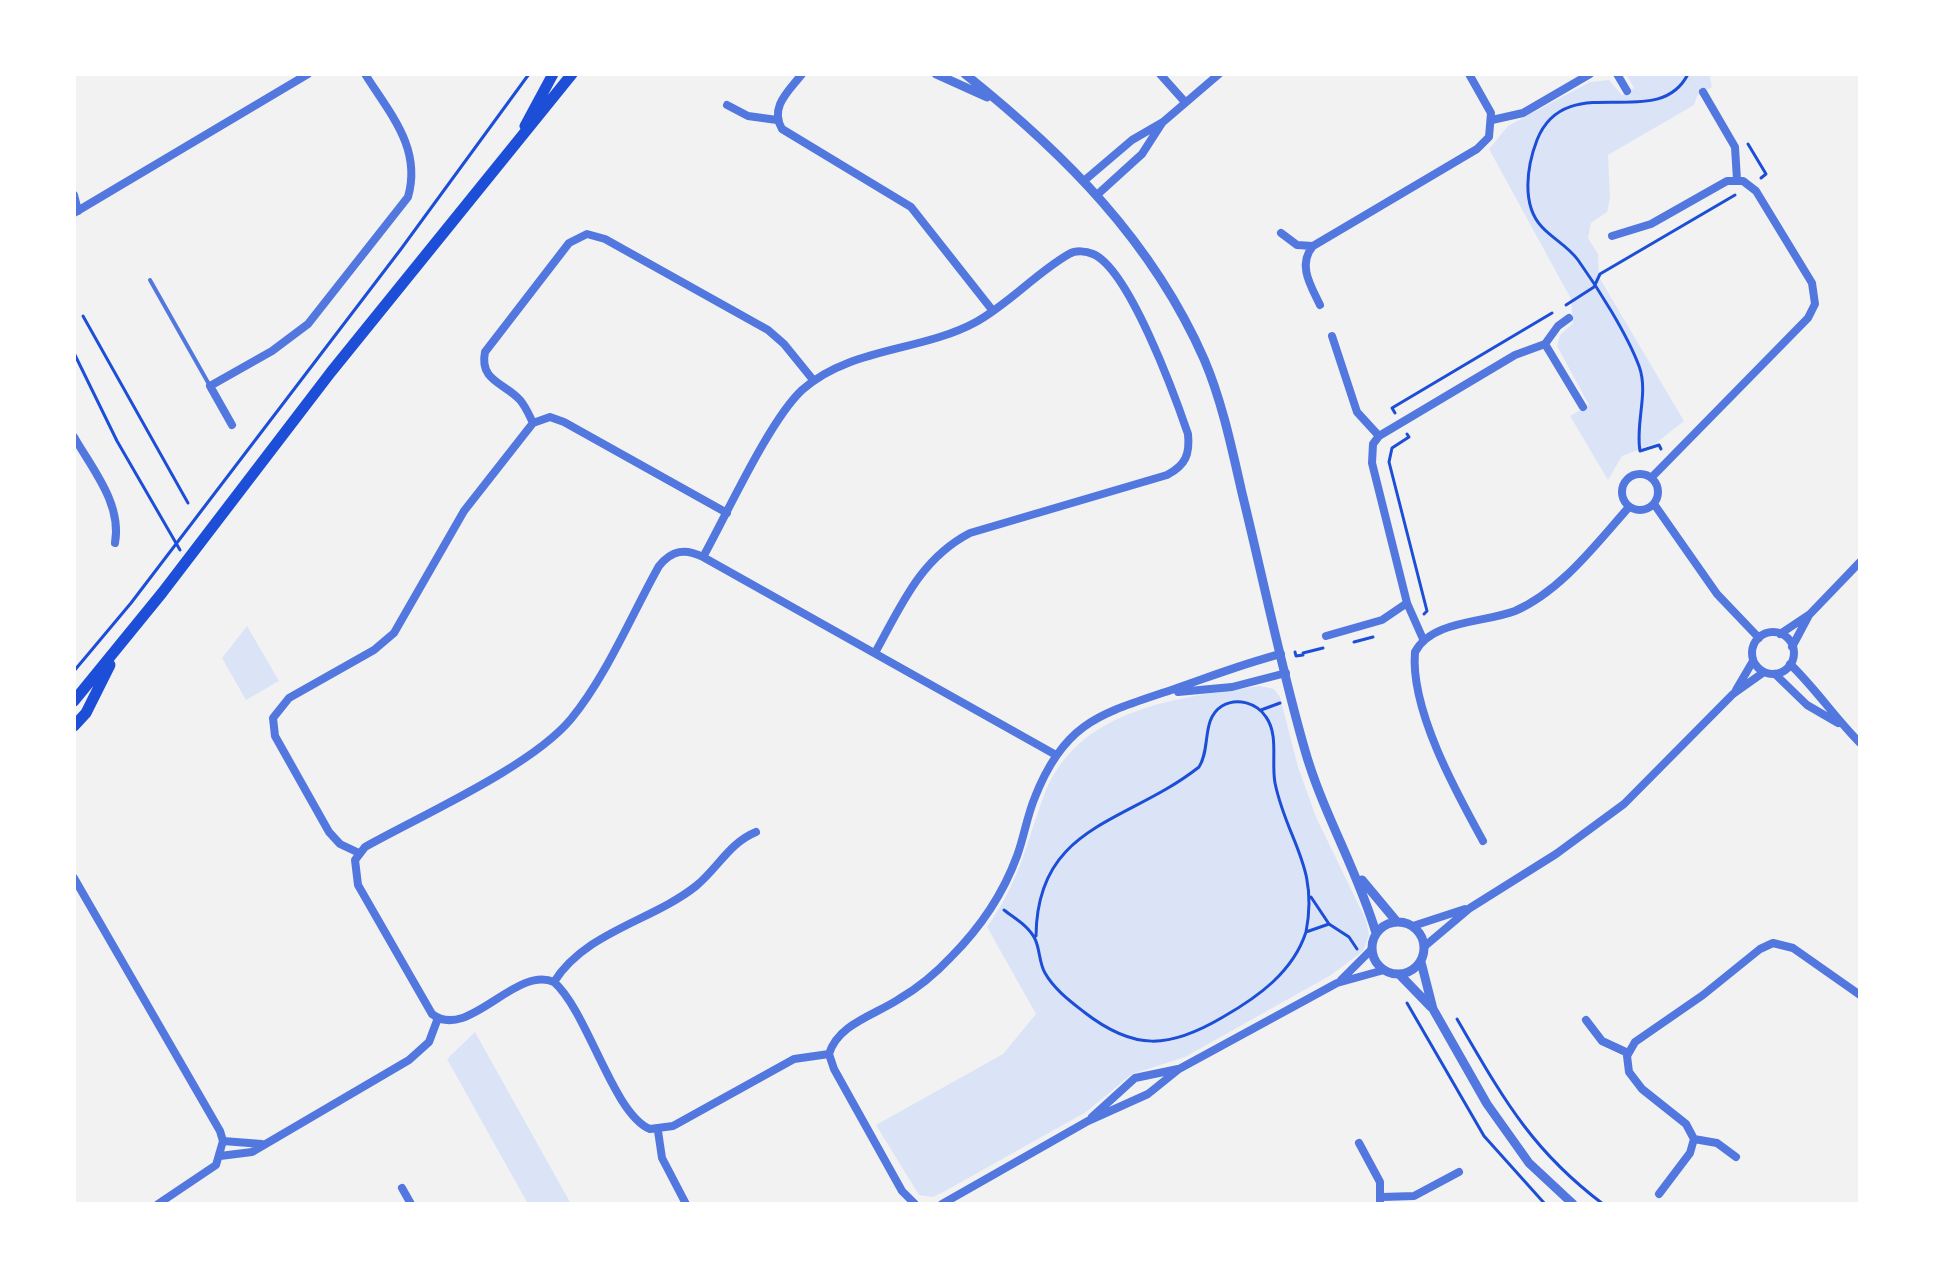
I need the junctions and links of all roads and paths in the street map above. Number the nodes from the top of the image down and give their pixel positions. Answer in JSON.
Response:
{"nodes":[{"id":1,"x":308,"y":74,"type":"edge"},
{"id":2,"x":365,"y":74,"type":"edge"},
{"id":3,"x":529,"y":74,"type":"edge"},
{"id":4,"x":553,"y":74,"type":"edge"},
{"id":5,"x":572,"y":74,"type":"edge"},
{"id":6,"x":802,"y":74,"type":"edge"},
{"id":7,"x":936,"y":74,"type":"edge"},
{"id":8,"x":965,"y":74,"type":"edge"},
{"id":9,"x":1160,"y":74,"type":"edge"},
{"id":10,"x":1219,"y":74,"type":"edge"},
{"id":11,"x":1469,"y":74,"type":"edge"},
{"id":12,"x":1590,"y":74,"type":"edge"},
{"id":13,"x":1617,"y":74,"type":"edge"},
{"id":14,"x":1627,"y":91,"type":"dead end"},
{"id":15,"x":1703,"y":92,"type":"dead end"},
{"id":16,"x":1185,"y":102,"type":"junction"},
{"id":17,"x":727,"y":105,"type":"dead end"},
{"id":18,"x":1004,"y":107,"type":"junction"},
{"id":19,"x":777,"y":120,"type":"junction"},
{"id":20,"x":1492,"y":120,"type":"junction"},
{"id":21,"x":1163,"y":122,"type":"junction"},
{"id":22,"x":513,"y":148,"type":"junction"},
{"id":23,"x":1085,"y":180,"type":"junction"},
{"id":24,"x":1737,"y":180,"type":"junction"},
{"id":25,"x":1098,"y":194,"type":"junction"},
{"id":26,"x":74,"y":195,"type":"edge"},
{"id":27,"x":76,"y":212,"type":"edge"},
{"id":28,"x":1281,"y":233,"type":"dead end"},
{"id":29,"x":1612,"y":236,"type":"dead end"},
{"id":30,"x":1313,"y":246,"type":"junction"},
{"id":31,"x":150,"y":280,"type":"dead end"},
{"id":32,"x":1320,"y":305,"type":"dead end"},
{"id":33,"x":993,"y":311,"type":"junction"},
{"id":34,"x":83,"y":316,"type":"dead end"},
{"id":35,"x":1569,"y":318,"type":"dead end"},
{"id":36,"x":1332,"y":336,"type":"dead end"},
{"id":37,"x":1545,"y":344,"type":"junction"},
{"id":38,"x":74,"y":353,"type":"edge"},
{"id":39,"x":814,"y":381,"type":"junction"},
{"id":40,"x":210,"y":386,"type":"junction"},
{"id":41,"x":1583,"y":407,"type":"dead end"},
{"id":42,"x":533,"y":423,"type":"junction"},
{"id":43,"x":232,"y":425,"type":"dead end"},
{"id":44,"x":1379,"y":436,"type":"junction"},
{"id":45,"x":74,"y":437,"type":"edge"},
{"id":46,"x":1651,"y":478,"type":"junction"},
{"id":47,"x":188,"y":503,"type":"dead end"},
{"id":48,"x":1654,"y":504,"type":"junction"},
{"id":49,"x":1629,"y":507,"type":"junction"},
{"id":50,"x":727,"y":513,"type":"junction"},
{"id":51,"x":115,"y":543,"type":"dead end"},
{"id":52,"x":175,"y":544,"type":"junction"},
{"id":53,"x":703,"y":557,"type":"junction"},
{"id":54,"x":1860,"y":562,"type":"edge"},
{"id":55,"x":1407,"y":603,"type":"junction"},
{"id":56,"x":1810,"y":614,"type":"junction"},
{"id":57,"x":1780,"y":634,"type":"junction"},
{"id":58,"x":1326,"y":636,"type":"dead end"},
{"id":59,"x":1759,"y":638,"type":"junction"},
{"id":60,"x":1423,"y":639,"type":"junction"},
{"id":61,"x":120,"y":647,"type":"junction"},
{"id":62,"x":1792,"y":647,"type":"junction"},
{"id":63,"x":1295,"y":652,"type":"dead end"},
{"id":64,"x":875,"y":653,"type":"junction"},
{"id":65,"x":1281,"y":654,"type":"junction"},
{"id":66,"x":1303,"y":655,"type":"dead end"},
{"id":67,"x":1753,"y":661,"type":"junction"},
{"id":68,"x":1790,"y":664,"type":"junction"},
{"id":69,"x":74,"y":671,"type":"edge"},
{"id":70,"x":1764,"y":672,"type":"junction"},
{"id":71,"x":1286,"y":673,"type":"junction"},
{"id":72,"x":1775,"y":674,"type":"junction"},
{"id":73,"x":1733,"y":694,"type":"junction"},
{"id":74,"x":1158,"y":695,"type":"junction"},
{"id":75,"x":1292,"y":699,"type":"junction"},
{"id":76,"x":74,"y":701,"type":"edge"},
{"id":77,"x":1261,"y":710,"type":"junction"},
{"id":78,"x":1842,"y":725,"type":"junction"},
{"id":79,"x":74,"y":726,"type":"edge"},
{"id":80,"x":1860,"y":743,"type":"edge"},
{"id":81,"x":1056,"y":755,"type":"junction"},
{"id":82,"x":756,"y":832,"type":"dead end"},
{"id":83,"x":1483,"y":841,"type":"dead end"},
{"id":84,"x":359,"y":853,"type":"junction"},
{"id":85,"x":1357,"y":874,"type":"junction"},
{"id":86,"x":74,"y":878,"type":"edge"},
{"id":87,"x":1310,"y":895,"type":"junction"},
{"id":88,"x":1470,"y":908,"type":"junction"},
{"id":89,"x":1397,"y":922,"type":"junction"},
{"id":90,"x":1329,"y":924,"type":"dead end"},
{"id":91,"x":1413,"y":926,"type":"junction"},
{"id":92,"x":1306,"y":932,"type":"dead end"},
{"id":93,"x":1376,"y":933,"type":"junction"},
{"id":94,"x":1036,"y":939,"type":"dead end"},
{"id":95,"x":1425,"y":946,"type":"junction"},
{"id":96,"x":1372,"y":949,"type":"junction"},
{"id":97,"x":1421,"y":962,"type":"junction"},
{"id":98,"x":1384,"y":970,"type":"junction"},
{"id":99,"x":1399,"y":974,"type":"junction"},
{"id":100,"x":554,"y":982,"type":"junction"},
{"id":101,"x":1337,"y":983,"type":"junction"},
{"id":102,"x":1860,"y":995,"type":"edge"},
{"id":103,"x":1433,"y":1009,"type":"junction"},
{"id":104,"x":438,"y":1018,"type":"junction"},
{"id":105,"x":1457,"y":1019,"type":"dead end"},
{"id":106,"x":1586,"y":1020,"type":"dead end"},
{"id":107,"x":1628,"y":1053,"type":"junction"},
{"id":108,"x":829,"y":1054,"type":"junction"},
{"id":109,"x":1179,"y":1069,"type":"junction"},
{"id":110,"x":1088,"y":1121,"type":"junction"},
{"id":111,"x":658,"y":1131,"type":"junction"},
{"id":112,"x":1694,"y":1139,"type":"junction"},
{"id":113,"x":223,"y":1141,"type":"junction"},
{"id":114,"x":1359,"y":1143,"type":"dead end"},
{"id":115,"x":264,"y":1144,"type":"junction"},
{"id":116,"x":220,"y":1156,"type":"junction"},
{"id":117,"x":1736,"y":1157,"type":"dead end"},
{"id":118,"x":1459,"y":1172,"type":"dead end"},
{"id":119,"x":402,"y":1188,"type":"dead end"},
{"id":120,"x":1659,"y":1194,"type":"dead end"},
{"id":121,"x":1381,"y":1200,"type":"edge"},
{"id":122,"x":158,"y":1204,"type":"edge"},
{"id":123,"x":411,"y":1204,"type":"edge"},
{"id":124,"x":686,"y":1204,"type":"edge"},
{"id":125,"x":915,"y":1204,"type":"edge"},
{"id":126,"x":942,"y":1204,"type":"edge"},
{"id":127,"x":1573,"y":1204,"type":"edge"},
{"id":128,"x":1603,"y":1204,"type":"edge"}],
"edges":[{"from":1,"to":27,"type":"street"},
{"from":2,"to":40,"type":"street"},
{"from":3,"to":52,"type":"path"},
{"from":4,"to":22,"type":"main road"},
{"from":5,"to":22,"type":"main road"},
{"from":6,"to":19,"type":"street"},
{"from":7,"to":18,"type":"street"},
{"from":8,"to":18,"type":"street"},
{"from":9,"to":16,"type":"street"},
{"from":10,"to":16,"type":"street"},
{"from":11,"to":20,"type":"street"},
{"from":12,"to":20,"type":"street"},
{"from":13,"to":14,"type":"street"},
{"from":15,"to":24,"type":"street"},
{"from":16,"to":21,"type":"street"},
{"from":17,"to":19,"type":"street"},
{"from":18,"to":23,"type":"street"},
{"from":19,"to":33,"type":"street"},
{"from":20,"to":30,"type":"street"},
{"from":21,"to":23,"type":"street"},
{"from":21,"to":25,"type":"street"},
{"from":22,"to":61,"type":"main road"},
{"from":23,"to":25,"type":"street"},
{"from":24,"to":29,"type":"street"},
{"from":24,"to":46,"type":"street"},
{"from":25,"to":65,"type":"street"},
{"from":26,"to":27,"type":"street"},
{"from":28,"to":30,"type":"street"},
{"from":30,"to":32,"type":"street"},
{"from":31,"to":40,"type":"lane"},
{"from":33,"to":39,"type":"street"},
{"from":33,"to":64,"type":"street"},
{"from":34,"to":47,"type":"path"},
{"from":35,"to":37,"type":"street"},
{"from":36,"to":44,"type":"street"},
{"from":37,"to":41,"type":"street"},
{"from":37,"to":44,"type":"street"},
{"from":38,"to":52,"type":"path"},
{"from":39,"to":42,"type":"street"},
{"from":39,"to":50,"type":"street"},
{"from":40,"to":43,"type":"street"},
{"from":42,"to":50,"type":"street"},
{"from":42,"to":84,"type":"street"},
{"from":44,"to":55,"type":"street"},
{"from":45,"to":51,"type":"street"},
{"from":46,"to":48,"type":"street"},
{"from":46,"to":49,"type":"street"},
{"from":48,"to":49,"type":"street"},
{"from":48,"to":59,"type":"street"},
{"from":49,"to":60,"type":"street"},
{"from":50,"to":53,"type":"street"},
{"from":52,"to":69,"type":"path"},
{"from":53,"to":64,"type":"street"},
{"from":53,"to":84,"type":"street"},
{"from":54,"to":56,"type":"street"},
{"from":55,"to":58,"type":"street"},
{"from":55,"to":60,"type":"street"},
{"from":56,"to":57,"type":"street"},
{"from":56,"to":62,"type":"street"},
{"from":57,"to":59,"type":"street"},
{"from":57,"to":62,"type":"street"},
{"from":59,"to":67,"type":"street"},
{"from":60,"to":83,"type":"street"},
{"from":61,"to":76,"type":"main road"},
{"from":61,"to":79,"type":"main road"},
{"from":62,"to":68,"type":"street"},
{"from":63,"to":66,"type":"path"},
{"from":64,"to":81,"type":"street"},
{"from":65,"to":71,"type":"street"},
{"from":65,"to":74,"type":"street"},
{"from":67,"to":70,"type":"street"},
{"from":67,"to":73,"type":"street"},
{"from":68,"to":72,"type":"street"},
{"from":68,"to":78,"type":"street"},
{"from":70,"to":72,"type":"street"},
{"from":70,"to":73,"type":"street"},
{"from":71,"to":74,"type":"street"},
{"from":71,"to":75,"type":"street"},
{"from":72,"to":78,"type":"street"},
{"from":73,"to":88,"type":"street"},
{"from":74,"to":81,"type":"street"},
{"from":75,"to":77,"type":"path"},
{"from":75,"to":85,"type":"street"},
{"from":77,"to":87,"type":"path"},
{"from":77,"to":94,"type":"path"},
{"from":78,"to":80,"type":"street"},
{"from":81,"to":108,"type":"street"},
{"from":82,"to":100,"type":"street"},
{"from":84,"to":104,"type":"street"},
{"from":85,"to":89,"type":"street"},
{"from":85,"to":93,"type":"street"},
{"from":86,"to":113,"type":"street"},
{"from":87,"to":90,"type":"path"},
{"from":87,"to":92,"type":"path"},
{"from":88,"to":91,"type":"street"},
{"from":88,"to":95,"type":"street"},
{"from":89,"to":91,"type":"street"},
{"from":89,"to":93,"type":"street"},
{"from":91,"to":95,"type":"street"},
{"from":93,"to":96,"type":"street"},
{"from":95,"to":97,"type":"street"},
{"from":96,"to":98,"type":"street"},
{"from":96,"to":101,"type":"street"},
{"from":97,"to":99,"type":"street"},
{"from":97,"to":103,"type":"street"},
{"from":98,"to":99,"type":"street"},
{"from":98,"to":101,"type":"street"},
{"from":99,"to":103,"type":"street"},
{"from":100,"to":104,"type":"street"},
{"from":100,"to":111,"type":"street"},
{"from":101,"to":109,"type":"street"},
{"from":102,"to":107,"type":"street"},
{"from":103,"to":127,"type":"street"},
{"from":104,"to":115,"type":"street"},
{"from":105,"to":128,"type":"path"},
{"from":106,"to":107,"type":"street"},
{"from":107,"to":112,"type":"street"},
{"from":108,"to":111,"type":"street"},
{"from":108,"to":125,"type":"street"},
{"from":109,"to":110,"type":"street"},
{"from":109,"to":110,"type":"street"},
{"from":110,"to":126,"type":"street"},
{"from":111,"to":124,"type":"street"},
{"from":112,"to":117,"type":"street"},
{"from":112,"to":120,"type":"street"},
{"from":113,"to":115,"type":"street"},
{"from":113,"to":116,"type":"street"},
{"from":114,"to":121,"type":"street"},
{"from":115,"to":116,"type":"street"},
{"from":116,"to":122,"type":"street"},
{"from":118,"to":121,"type":"street"},
{"from":119,"to":123,"type":"street"}]}
